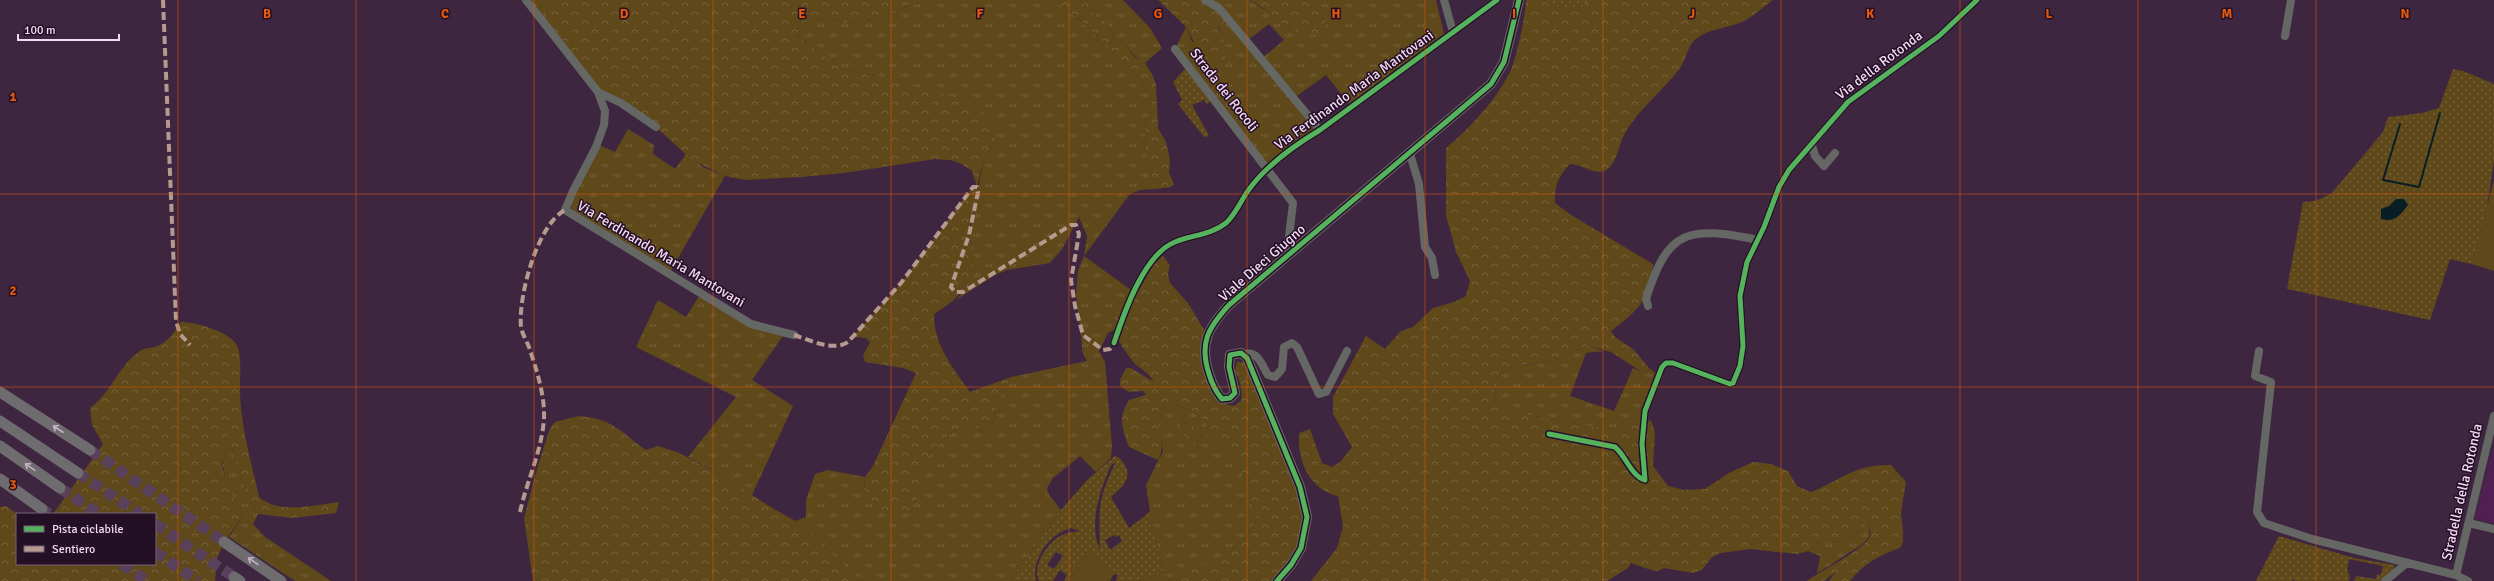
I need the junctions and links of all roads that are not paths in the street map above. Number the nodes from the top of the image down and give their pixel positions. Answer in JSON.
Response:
{"nodes":[{"id":1,"x":526,"y":0,"type":"edge"},
{"id":2,"x":1205,"y":0,"type":"edge"},
{"id":3,"x":1444,"y":0,"type":"edge"},
{"id":4,"x":1497,"y":0,"type":"edge"},
{"id":5,"x":1519,"y":0,"type":"edge"},
{"id":6,"x":1978,"y":0,"type":"edge"},
{"id":7,"x":2291,"y":0,"type":"edge"},
{"id":8,"x":1453,"y":32,"type":"junction"},
{"id":9,"x":2285,"y":36,"type":"dead end"},
{"id":10,"x":1175,"y":49,"type":"dead end"},
{"id":11,"x":598,"y":92,"type":"junction"},
{"id":12,"x":656,"y":127,"type":"dead end"},
{"id":13,"x":1320,"y":130,"type":"junction"},
{"id":14,"x":1812,"y":145,"type":"junction"},
{"id":15,"x":1834,"y":153,"type":"dead end"},
{"id":16,"x":1410,"y":154,"type":"junction"},
{"id":17,"x":1269,"y":170,"type":"junction"},
{"id":18,"x":1758,"y":240,"type":"junction"},
{"id":19,"x":1289,"y":254,"type":"junction"},
{"id":20,"x":1435,"y":275,"type":"dead end"},
{"id":21,"x":1648,"y":306,"type":"dead end"},
{"id":22,"x":794,"y":335,"type":"dead end"},
{"id":23,"x":1114,"y":343,"type":"dead end"},
{"id":24,"x":2260,"y":350,"type":"dead end"},
{"id":25,"x":1347,"y":351,"type":"dead end"},
{"id":26,"x":1244,"y":354,"type":"junction"},
{"id":27,"x":0,"y":392,"type":"edge"},
{"id":28,"x":2494,"y":416,"type":"edge"},
{"id":29,"x":0,"y":421,"type":"edge"},
{"id":30,"x":1549,"y":434,"type":"dead end"},
{"id":31,"x":0,"y":446,"type":"edge"},
{"id":32,"x":90,"y":450,"type":"tunnel mouth"},
{"id":33,"x":78,"y":473,"type":"tunnel mouth"},
{"id":34,"x":0,"y":479,"type":"edge"},
{"id":35,"x":60,"y":488,"type":"tunnel mouth"},
{"id":36,"x":42,"y":509,"type":"tunnel mouth"},
{"id":37,"x":2469,"y":523,"type":"junction"},
{"id":38,"x":2494,"y":529,"type":"edge"},
{"id":39,"x":224,"y":542,"type":"tunnel mouth"},
{"id":40,"x":2407,"y":562,"type":"junction"},
{"id":41,"x":2456,"y":575,"type":"junction"},
{"id":42,"x":281,"y":581,"type":"edge"},
{"id":43,"x":1277,"y":581,"type":"edge"},
{"id":44,"x":2384,"y":581,"type":"edge"},
{"id":45,"x":2468,"y":581,"type":"edge"}],
"edges":[{"from":1,"to":11,"type":"street","name":"Via Ferdinando Maria Mantovani"},
{"from":2,"to":13,"type":"street"},
{"from":3,"to":8,"type":"street"},
{"from":4,"to":8,"type":"street","name":"Via Ferdinando Maria Mantovani"},
{"from":5,"to":16,"type":"main road","name":"Viale Dieci Giugno"},
{"from":6,"to":14,"type":"street","name":"Via della Rotonda"},
{"from":7,"to":9,"type":"street"},
{"from":8,"to":13,"type":"street","name":"Via Ferdinando Maria Mantovani"},
{"from":10,"to":17,"type":"street","name":"Strada dei Rocoli"},
{"from":11,"to":12,"type":"street"},
{"from":11,"to":22,"type":"street","name":"Via Ferdinando Maria Mantovani"},
{"from":13,"to":17,"type":"street","name":"Via Ferdinando Maria Mantovani"},
{"from":14,"to":15,"type":"street"},
{"from":14,"to":18,"type":"street","name":"Via della Rotonda"},
{"from":16,"to":19,"type":"main road","name":"Viale Dieci Giugno"},
{"from":16,"to":20,"type":"street"},
{"from":17,"to":19,"type":"street","name":"Strada dei Rocoli"},
{"from":17,"to":23,"type":"street","name":"Via Ferdinando Maria Mantovani"},
{"from":18,"to":21,"type":"street"},
{"from":18,"to":30,"type":"street","name":"Via della Rotonda"},
{"from":19,"to":26,"type":"main road","name":"Viale Dieci Giugno"},
{"from":24,"to":40,"type":"street"},
{"from":25,"to":26,"type":"street"},
{"from":26,"to":43,"type":"main road"},
{"from":32,"to":27,"type":"highway","one_way":true},
{"from":28,"to":37,"type":"street","name":"Stradella della Rotonda"},
{"from":29,"to":33,"type":"highway"},
{"from":35,"to":31,"type":"highway","one_way":true},
{"from":34,"to":36,"type":"highway"},
{"from":37,"to":38,"type":"street"},
{"from":37,"to":41,"type":"street","name":"Stradella della Rotonda"},
{"from":42,"to":39,"type":"highway","one_way":true},
{"from":40,"to":41,"type":"street"},
{"from":40,"to":44,"type":"street"},
{"from":41,"to":45,"type":"street"}]}
